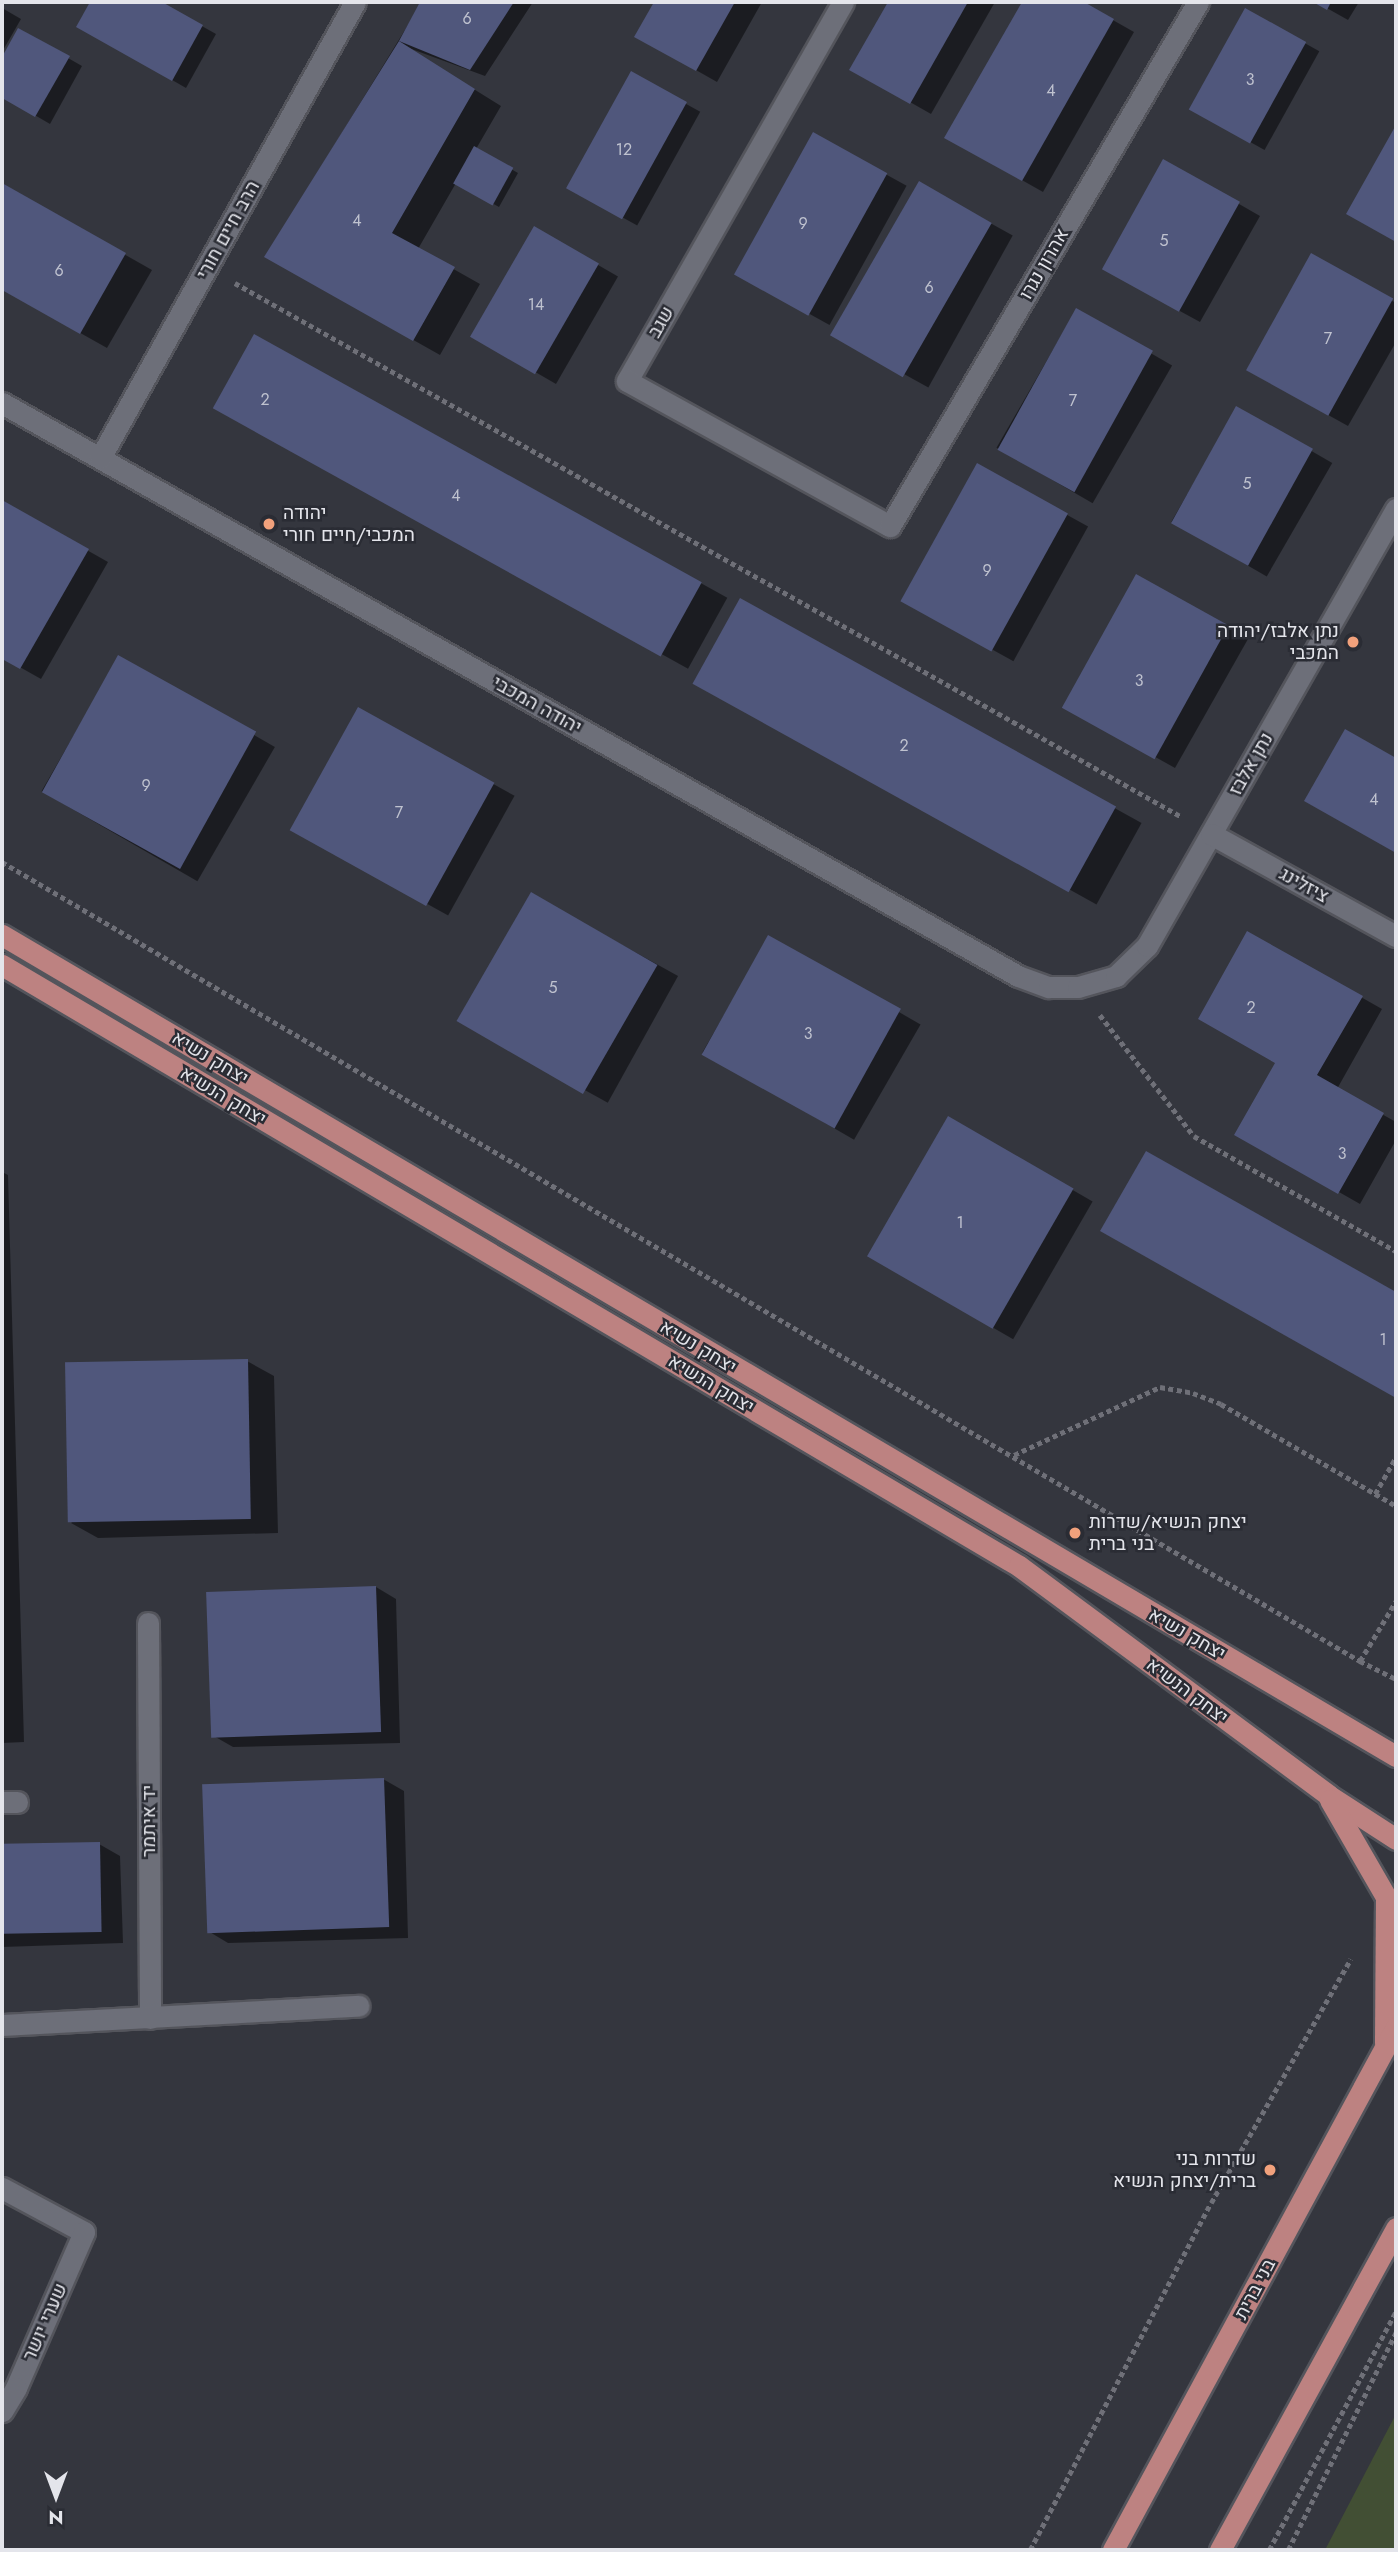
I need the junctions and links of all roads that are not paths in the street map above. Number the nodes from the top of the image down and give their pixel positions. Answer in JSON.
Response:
{"nodes":[{"id":1,"x":355,"y":2,"type":"edge"},
{"id":2,"x":843,"y":2,"type":"edge"},
{"id":3,"x":1198,"y":2,"type":"edge"},
{"id":4,"x":2,"y":403,"type":"edge"},
{"id":5,"x":100,"y":458,"type":"junction"},
{"id":6,"x":1396,"y":509,"type":"edge"},
{"id":7,"x":890,"y":526,"type":"joint"},
{"id":8,"x":1211,"y":834,"type":"junction"},
{"id":9,"x":2,"y":935,"type":"edge"},
{"id":10,"x":1396,"y":936,"type":"edge"},
{"id":11,"x":2,"y":965,"type":"edge"},
{"id":12,"x":1078,"y":987,"type":"joint"},
{"id":13,"x":148,"y":1623,"type":"dead end"},
{"id":14,"x":1387,"y":1745,"type":"edge"},
{"id":15,"x":1396,"y":1756,"type":"edge"},
{"id":16,"x":1328,"y":1795,"type":"junction"},
{"id":17,"x":1396,"y":1839,"type":"edge"},
{"id":18,"x":358,"y":2006,"type":"dead end"},
{"id":19,"x":150,"y":2018,"type":"junction"},
{"id":20,"x":2,"y":2025,"type":"edge"},
{"id":21,"x":1396,"y":2027,"type":"edge"},
{"id":22,"x":1385,"y":2049,"type":"junction"},
{"id":23,"x":2,"y":2188,"type":"edge"},
{"id":24,"x":1396,"y":2228,"type":"edge"},
{"id":25,"x":2,"y":2411,"type":"edge"},
{"id":26,"x":1113,"y":2550,"type":"edge"},
{"id":27,"x":1220,"y":2550,"type":"edge"}],
"edges":[{"from":1,"to":5,"type":"street","name":"הרב חיים חורי"},
{"from":2,"to":7,"type":"street","name":"שגב"},
{"from":3,"to":7,"type":"street","name":"אהרון נגרו"},
{"from":4,"to":5,"type":"street","name":"יהודה המכבי"},
{"from":5,"to":12,"type":"street","name":"יהודה המכבי"},
{"from":6,"to":8,"type":"street","name":"נתן אלבז"},
{"from":8,"to":10,"type":"street","name":"ציזלינג"},
{"from":8,"to":12,"type":"street","name":"נתן אלבז"},
{"from":9,"to":14,"type":"main road","name":"יצחק נשיא"},
{"from":11,"to":16,"type":"main road","name":"יצחק הנשיא"},
{"from":13,"to":19,"type":"street","name":"יד איתמר"},
{"from":14,"to":15,"type":"main road","name":"יצחק נשיא"},
{"from":16,"to":17,"type":"main road","name":"יצחק הנשיא"},
{"from":16,"to":22,"type":"main road"},
{"from":18,"to":19,"type":"street"},
{"from":19,"to":20,"type":"street"},
{"from":21,"to":22,"type":"main road","name":"בני ברית"},
{"from":22,"to":26,"type":"main road","name":"בני ברית"},
{"from":23,"to":25,"type":"street","name":"שערי יושר"},
{"from":24,"to":27,"type":"main road"}]}
